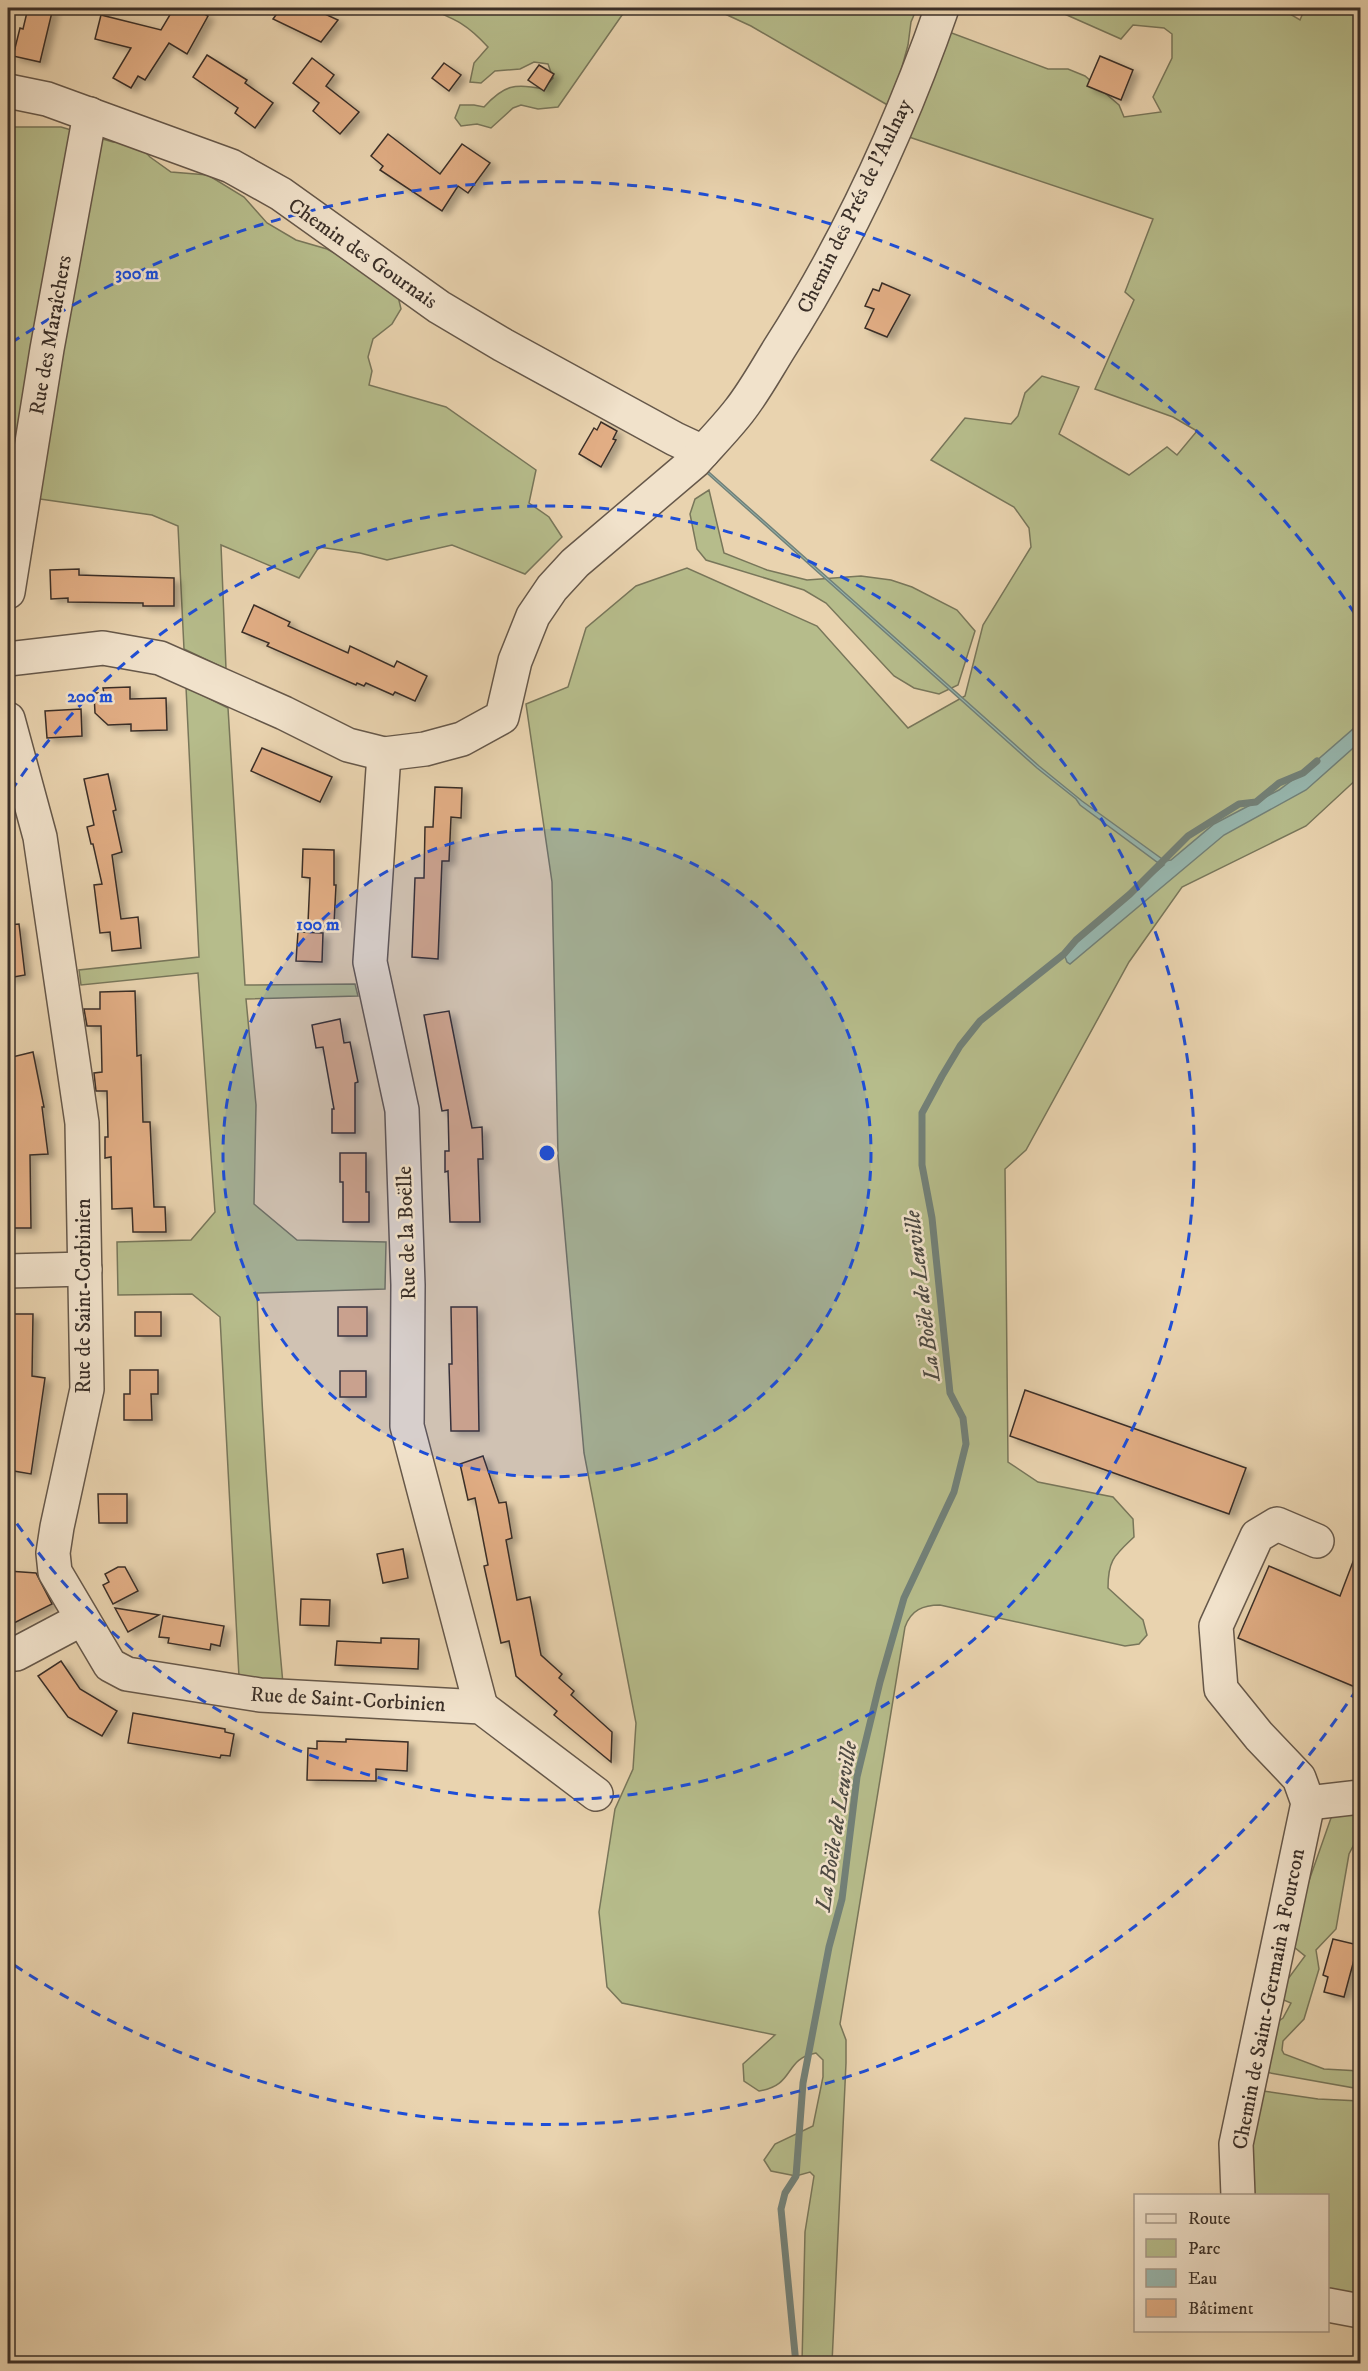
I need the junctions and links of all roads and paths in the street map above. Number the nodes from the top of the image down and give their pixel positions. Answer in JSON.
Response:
{"nodes":[{"id":1,"x":942,"y":8,"type":"edge"},
{"id":2,"x":8,"y":91,"type":"edge"},
{"id":3,"x":90,"y":114,"type":"junction"},
{"id":4,"x":703,"y":452,"type":"junction"},
{"id":5,"x":8,"y":592,"type":"edge"},
{"id":6,"x":8,"y":659,"type":"edge"},
{"id":7,"x":8,"y":719,"type":"edge"},
{"id":8,"x":384,"y":754,"type":"junction"},
{"id":9,"x":85,"y":1269,"type":"junction"},
{"id":10,"x":8,"y":1271,"type":"edge"},
{"id":11,"x":1317,"y":1541,"type":"dead end"},
{"id":12,"x":82,"y":1619,"type":"junction"},
{"id":13,"x":8,"y":1653,"type":"edge"},
{"id":14,"x":481,"y":1707,"type":"junction"},
{"id":15,"x":596,"y":1794,"type":"dead end"},
{"id":16,"x":1360,"y":1797,"type":"edge"},
{"id":17,"x":1308,"y":1803,"type":"junction"},
{"id":18,"x":1238,"y":2194,"type":"edge"}],
"edges":[{"from":1,"to":4,"type":"street","name":"Chemin des Prés de l'Aulnay"},
{"from":2,"to":3,"type":"street","name":"Chemin des Gournais"},
{"from":3,"to":4,"type":"street","name":"Chemin des Gournais"},
{"from":3,"to":5,"type":"street","name":"Rue des Maraîchers"},
{"from":4,"to":8,"type":"street","name":"Chemin des Prés de l'Aulnay"},
{"from":6,"to":8,"type":"street"},
{"from":7,"to":9,"type":"street","name":"Rue de Saint-Corbinien"},
{"from":8,"to":14,"type":"street","name":"Rue de la Boëlle"},
{"from":9,"to":10,"type":"street"},
{"from":9,"to":12,"type":"street","name":"Rue de Saint-Corbinien"},
{"from":11,"to":17,"type":"street"},
{"from":12,"to":13,"type":"street"},
{"from":12,"to":14,"type":"street","name":"Rue de Saint-Corbinien"},
{"from":14,"to":15,"type":"street"},
{"from":16,"to":17,"type":"street"},
{"from":17,"to":18,"type":"street","name":"Chemin de Saint-Germain à Fourcon"}]}
